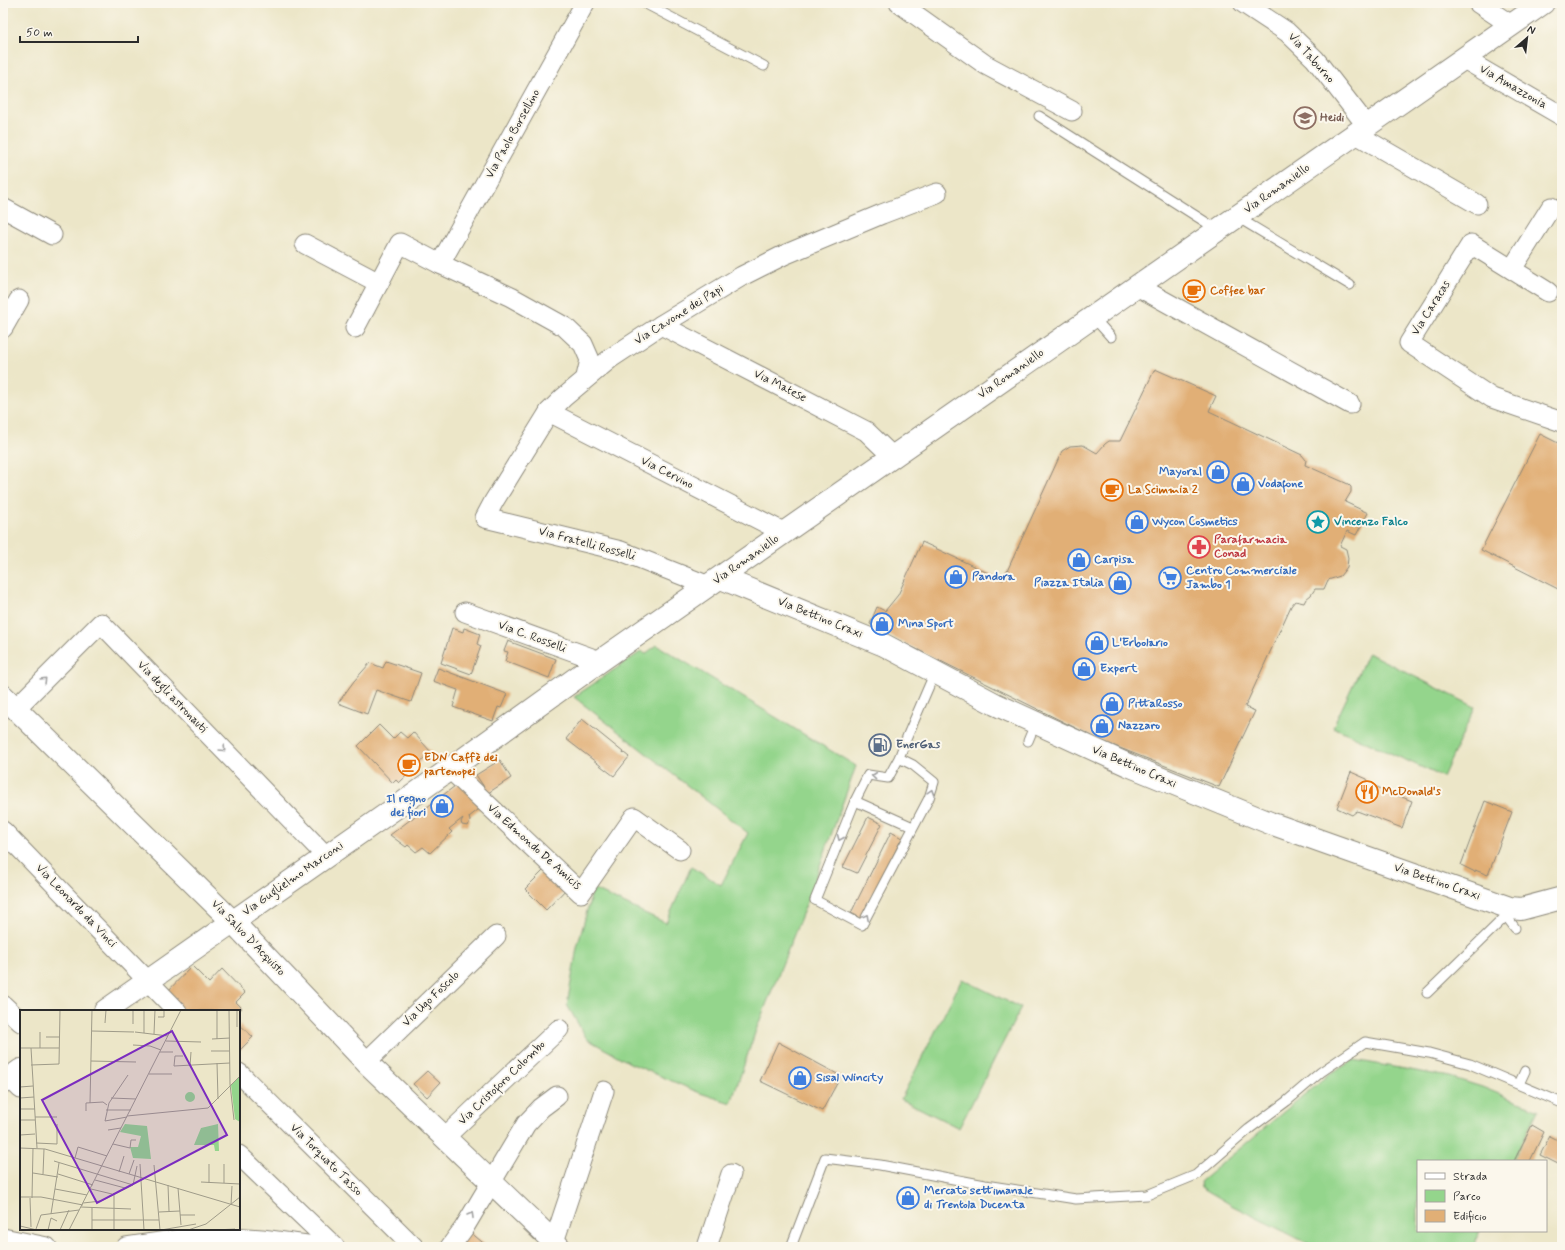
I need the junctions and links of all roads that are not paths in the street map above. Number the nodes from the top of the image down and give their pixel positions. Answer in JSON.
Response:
{"nodes":[{"id":1,"x":585,"y":3,"type":"edge"},
{"id":2,"x":644,"y":3,"type":"edge"},
{"id":3,"x":899,"y":3,"type":"edge"},
{"id":4,"x":1243,"y":3,"type":"edge"},
{"id":5,"x":1478,"y":3,"type":"edge"},
{"id":6,"x":1544,"y":3,"type":"edge"},
{"id":7,"x":1511,"y":25,"type":"junction"},
{"id":8,"x":1464,"y":59,"type":"junction"},
{"id":9,"x":764,"y":66,"type":"dead end"},
{"id":10,"x":1072,"y":111,"type":"dead end"},
{"id":11,"x":1039,"y":116,"type":"dead end"},
{"id":12,"x":1562,"y":116,"type":"edge"},
{"id":13,"x":1361,"y":130,"type":"junction"},
{"id":14,"x":937,"y":193,"type":"dead end"},
{"id":15,"x":1477,"y":204,"type":"dead end"},
{"id":16,"x":1551,"y":207,"type":"dead end"},
{"id":17,"x":3,"y":208,"type":"edge"},
{"id":18,"x":1237,"y":217,"type":"junction"},
{"id":19,"x":1218,"y":230,"type":"junction"},
{"id":20,"x":52,"y":235,"type":"dead end"},
{"id":21,"x":305,"y":244,"type":"dead end"},
{"id":22,"x":440,"y":264,"type":"junction"},
{"id":23,"x":1512,"y":269,"type":"junction"},
{"id":24,"x":379,"y":283,"type":"junction"},
{"id":25,"x":1350,"y":285,"type":"dead end"},
{"id":26,"x":1137,"y":286,"type":"junction"},
{"id":27,"x":1548,"y":292,"type":"dead end"},
{"id":28,"x":19,"y":300,"type":"dead end"},
{"id":29,"x":1093,"y":317,"type":"junction"},
{"id":30,"x":661,"y":324,"type":"junction"},
{"id":31,"x":3,"y":328,"type":"edge"},
{"id":32,"x":355,"y":328,"type":"dead end"},
{"id":33,"x":1111,"y":336,"type":"dead end"},
{"id":34,"x":586,"y":377,"type":"junction"},
{"id":35,"x":1350,"y":404,"type":"dead end"},
{"id":36,"x":549,"y":412,"type":"junction"},
{"id":37,"x":1562,"y":422,"type":"edge"},
{"id":38,"x":893,"y":457,"type":"junction"},
{"id":39,"x":485,"y":518,"type":"joint"},
{"id":40,"x":785,"y":533,"type":"junction"},
{"id":41,"x":715,"y":582,"type":"junction"},
{"id":42,"x":465,"y":612,"type":"dead end"},
{"id":43,"x":600,"y":661,"type":"junction"},
{"id":44,"x":935,"y":672,"type":"junction"},
{"id":45,"x":10,"y":702,"type":"edge"},
{"id":46,"x":480,"y":747,"type":"joint"},
{"id":47,"x":899,"y":758,"type":"junction"},
{"id":48,"x":450,"y":769,"type":"junction"},
{"id":49,"x":855,"y":802,"type":"junction"},
{"id":50,"x":913,"y":827,"type":"junction"},
{"id":51,"x":3,"y":831,"type":"edge"},
{"id":52,"x":680,"y":850,"type":"dead end"},
{"id":53,"x":327,"y":857,"type":"junction"},
{"id":54,"x":1562,"y":898,"type":"edge"},
{"id":55,"x":1514,"y":918,"type":"junction"},
{"id":56,"x":232,"y":921,"type":"junction"},
{"id":57,"x":496,"y":936,"type":"dead end"},
{"id":58,"x":148,"y":982,"type":"junction"},
{"id":59,"x":1427,"y":993,"type":"dead end"},
{"id":60,"x":3,"y":1005,"type":"edge"},
{"id":61,"x":106,"y":1010,"type":"edge"},
{"id":62,"x":176,"y":1010,"type":"edge"},
{"id":63,"x":20,"y":1021,"type":"edge"},
{"id":64,"x":559,"y":1029,"type":"dead end"},
{"id":65,"x":366,"y":1062,"type":"junction"},
{"id":66,"x":1525,"y":1071,"type":"dead end"},
{"id":67,"x":240,"y":1074,"type":"edge"},
{"id":68,"x":1519,"y":1084,"type":"junction"},
{"id":69,"x":604,"y":1092,"type":"dead end"},
{"id":70,"x":557,"y":1096,"type":"dead end"},
{"id":71,"x":1562,"y":1102,"type":"edge"},
{"id":72,"x":445,"y":1137,"type":"junction"},
{"id":73,"x":240,"y":1155,"type":"edge"},
{"id":74,"x":731,"y":1174,"type":"dead end"},
{"id":75,"x":491,"y":1182,"type":"junction"},
{"id":76,"x":176,"y":1234,"type":"edge"},
{"id":77,"x":3,"y":1238,"type":"edge"},
{"id":78,"x":205,"y":1241,"type":"edge"},
{"id":79,"x":554,"y":1245,"type":"edge"},
{"id":80,"x":48,"y":1247,"type":"edge"},
{"id":81,"x":126,"y":1247,"type":"edge"},
{"id":82,"x":322,"y":1247,"type":"edge"},
{"id":83,"x":335,"y":1247,"type":"edge"},
{"id":84,"x":414,"y":1247,"type":"edge"},
{"id":85,"x":450,"y":1247,"type":"edge"},
{"id":86,"x":707,"y":1247,"type":"edge"},
{"id":87,"x":791,"y":1247,"type":"edge"}],
"edges":[{"from":1,"to":22,"type":"street","name":"Via Paolo Borsellino"},
{"from":2,"to":9,"type":"lane"},
{"from":3,"to":10,"type":"street"},
{"from":4,"to":13,"type":"street","name":"Via Taburno"},
{"from":5,"to":7,"type":"street"},
{"from":6,"to":7,"type":"street","name":"Via Romaniello"},
{"from":7,"to":8,"type":"street","name":"Via Romaniello"},
{"from":8,"to":12,"type":"street","name":"Via Amazzonia"},
{"from":8,"to":13,"type":"street","name":"Via Romaniello"},
{"from":11,"to":19,"type":"lane"},
{"from":13,"to":15,"type":"street"},
{"from":13,"to":18,"type":"street","name":"Via Romaniello"},
{"from":14,"to":30,"type":"street","name":"Via Cavone dei Papi"},
{"from":16,"to":23,"type":"street"},
{"from":17,"to":20,"type":"street"},
{"from":18,"to":19,"type":"street","name":"Via Romaniello"},
{"from":18,"to":25,"type":"lane"},
{"from":19,"to":26,"type":"street","name":"Via Romaniello"},
{"from":21,"to":24,"type":"street"},
{"from":22,"to":24,"type":"street"},
{"from":22,"to":34,"type":"street"},
{"from":23,"to":27,"type":"street","name":"Via Caracas"},
{"from":23,"to":37,"type":"street","name":"Via Caracas"},
{"from":24,"to":32,"type":"street"},
{"from":26,"to":29,"type":"street","name":"Via Romaniello"},
{"from":26,"to":35,"type":"street"},
{"from":28,"to":31,"type":"street"},
{"from":29,"to":33,"type":"lane"},
{"from":29,"to":38,"type":"street","name":"Via Romaniello"},
{"from":30,"to":34,"type":"street","name":"Via Cavone dei Papi"},
{"from":30,"to":38,"type":"street","name":"Via Matese"},
{"from":34,"to":36,"type":"street","name":"Via Cavone dei Papi"},
{"from":36,"to":39,"type":"street","name":"Via Cavone dei Papi"},
{"from":36,"to":40,"type":"street","name":"Via Cervino"},
{"from":38,"to":40,"type":"street","name":"Via Romaniello"},
{"from":39,"to":41,"type":"street","name":"Via Fratelli Rosselli"},
{"from":40,"to":41,"type":"street","name":"Via Romaniello"},
{"from":41,"to":43,"type":"street","name":"Via Romaniello"},
{"from":41,"to":44,"type":"street","name":"Via Bettino Craxi"},
{"from":42,"to":43,"type":"street","name":"Via C. Rosselli"},
{"from":43,"to":46,"type":"street","name":"Via Romaniello"},
{"from":44,"to":47,"type":"lane"},
{"from":44,"to":55,"type":"street","name":"Via Bettino Craxi"},
{"from":45,"to":53,"type":"street","name":"Via degli astronauti","one_way":true},
{"from":45,"to":56,"type":"street","name":"Via Salvo D'Acquisto"},
{"from":46,"to":48,"type":"street","name":"Via Guglielmo Marconi"},
{"from":47,"to":49,"type":"lane","one_way":true},
{"from":50,"to":47,"type":"lane","one_way":true},
{"from":48,"to":52,"type":"street","name":"Via Edmondo De Amicis"},
{"from":48,"to":53,"type":"street","name":"Via Guglielmo Marconi"},
{"from":49,"to":50,"type":"lane"},
{"from":49,"to":50,"type":"lane","one_way":true},
{"from":51,"to":58,"type":"street","name":"Via Leonardo da Vinci"},
{"from":53,"to":56,"type":"street","name":"Via Guglielmo Marconi"},
{"from":54,"to":55,"type":"street","name":"Via Bettino Craxi"},
{"from":55,"to":59,"type":"lane"},
{"from":56,"to":58,"type":"street","name":"Via Guglielmo Marconi"},
{"from":56,"to":65,"type":"street","name":"Via Salvo D'Acquisto"},
{"from":57,"to":65,"type":"street","name":"Via Ugo Foscolo"},
{"from":58,"to":61,"type":"street","name":"Via Guglielmo Marconi"},
{"from":58,"to":62,"type":"street"},
{"from":60,"to":63,"type":"street"},
{"from":64,"to":72,"type":"street","name":"Via Cristoforo Colombo"},
{"from":65,"to":72,"type":"street","name":"Via Salvo D'Acquisto"},
{"from":66,"to":68,"type":"lane"},
{"from":67,"to":84,"type":"street","name":"Via Torquato Tasso"},
{"from":68,"to":71,"type":"lane"},
{"from":68,"to":87,"type":"lane"},
{"from":69,"to":79,"type":"street"},
{"from":70,"to":75,"type":"street"},
{"from":72,"to":75,"type":"street","name":"Via Salvo D'Acquisto"},
{"from":73,"to":83,"type":"street"},
{"from":74,"to":86,"type":"street"},
{"from":75,"to":79,"type":"street","name":"Via Salvo D'Acquisto"},
{"from":85,"to":75,"type":"street","one_way":true},
{"from":76,"to":78,"type":"street"},
{"from":76,"to":81,"type":"street"},
{"from":77,"to":80,"type":"street"},
{"from":78,"to":82,"type":"street"}]}
